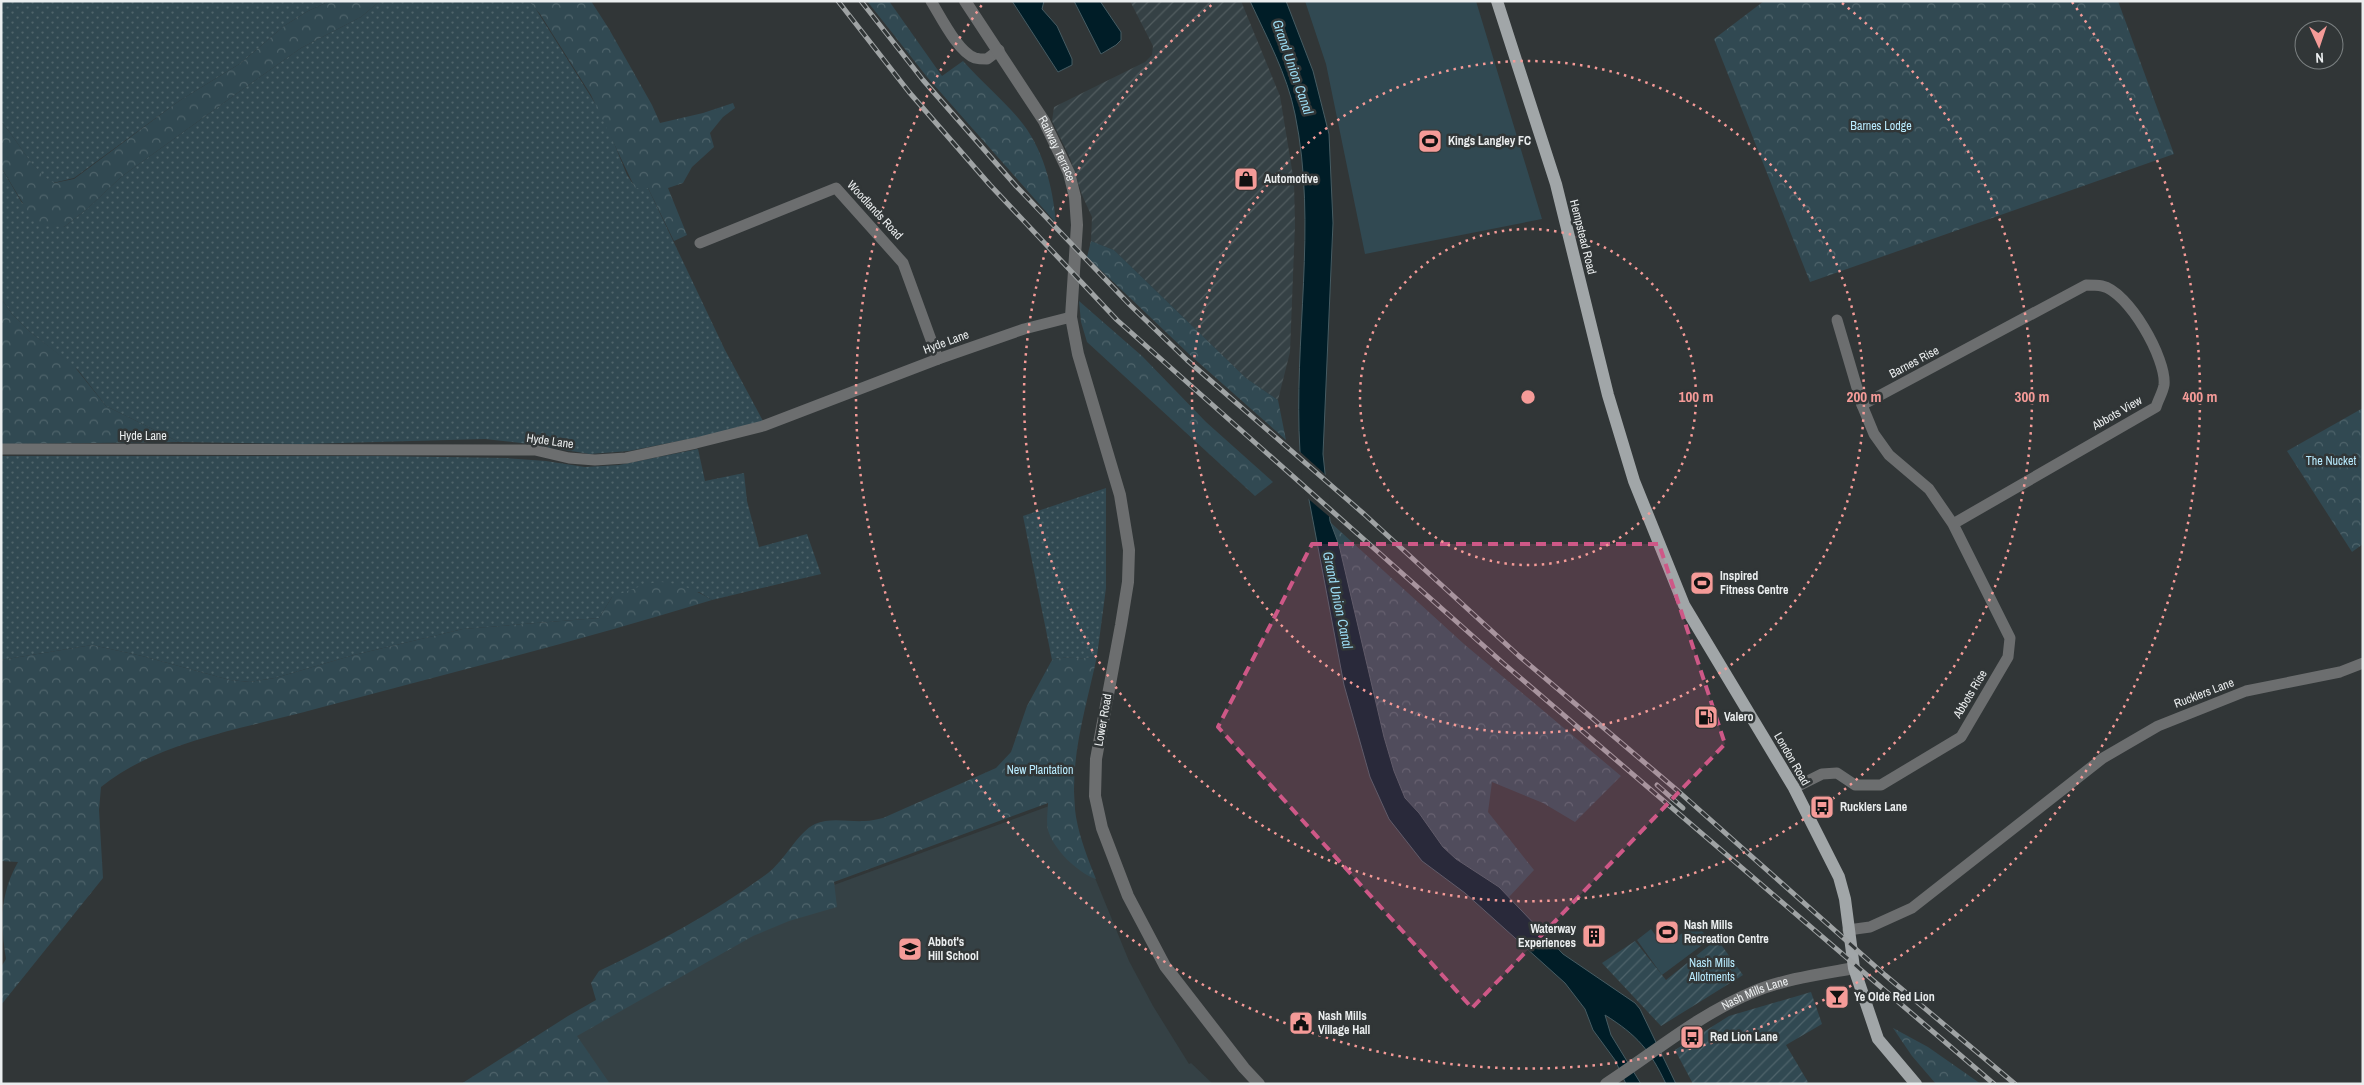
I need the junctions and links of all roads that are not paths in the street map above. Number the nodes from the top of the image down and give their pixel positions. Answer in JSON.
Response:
{"nodes":[{"id":1,"x":930,"y":1,"type":"edge"},
{"id":2,"x":965,"y":1,"type":"edge"},
{"id":3,"x":1497,"y":1,"type":"edge"},
{"id":4,"x":999,"y":50,"type":"junction"},
{"id":5,"x":700,"y":243,"type":"dead end"},
{"id":6,"x":2086,"y":285,"type":"joint"},
{"id":7,"x":1071,"y":318,"type":"junction"},
{"id":8,"x":1837,"y":320,"type":"dead end"},
{"id":9,"x":938,"y":359,"type":"junction"},
{"id":10,"x":1862,"y":405,"type":"junction"},
{"id":11,"x":1,"y":449,"type":"edge"},
{"id":12,"x":1634,"y":481,"type":"joint"},
{"id":13,"x":1953,"y":524,"type":"junction"},
{"id":14,"x":2363,"y":663,"type":"edge"},
{"id":15,"x":1794,"y":788,"type":"junction"},
{"id":16,"x":1848,"y":930,"type":"junction"},
{"id":17,"x":1854,"y":968,"type":"junction"},
{"id":18,"x":1611,"y":1080,"type":"edge"},
{"id":19,"x":1259,"y":1084,"type":"edge"},
{"id":20,"x":1916,"y":1084,"type":"edge"}],
"edges":[{"from":1,"to":4,"type":"street"},
{"from":2,"to":4,"type":"street","name":"Railway Terrace"},
{"from":3,"to":12,"type":"main road","name":"Hempstead Road"},
{"from":4,"to":7,"type":"street","name":"Railway Terrace"},
{"from":5,"to":9,"type":"street","name":"Woodlands Road"},
{"from":6,"to":10,"type":"street","name":"Barnes Rise"},
{"from":6,"to":13,"type":"street","name":"Abbots View"},
{"from":7,"to":9,"type":"street","name":"Hyde Lane"},
{"from":7,"to":19,"type":"street","name":"Lower Road"},
{"from":8,"to":10,"type":"street"},
{"from":9,"to":11,"type":"street","name":"Hyde Lane"},
{"from":10,"to":13,"type":"street"},
{"from":12,"to":15,"type":"main road","name":"London Road"},
{"from":13,"to":15,"type":"street","name":"Abbots Rise"},
{"from":14,"to":16,"type":"street","name":"Rucklers Lane"},
{"from":15,"to":16,"type":"main road","name":"London Road"},
{"from":16,"to":17,"type":"main road","name":"London Road"},
{"from":17,"to":18,"type":"street","name":"Nash Mills Lane"},
{"from":17,"to":20,"type":"main road","name":"London Road"}]}
